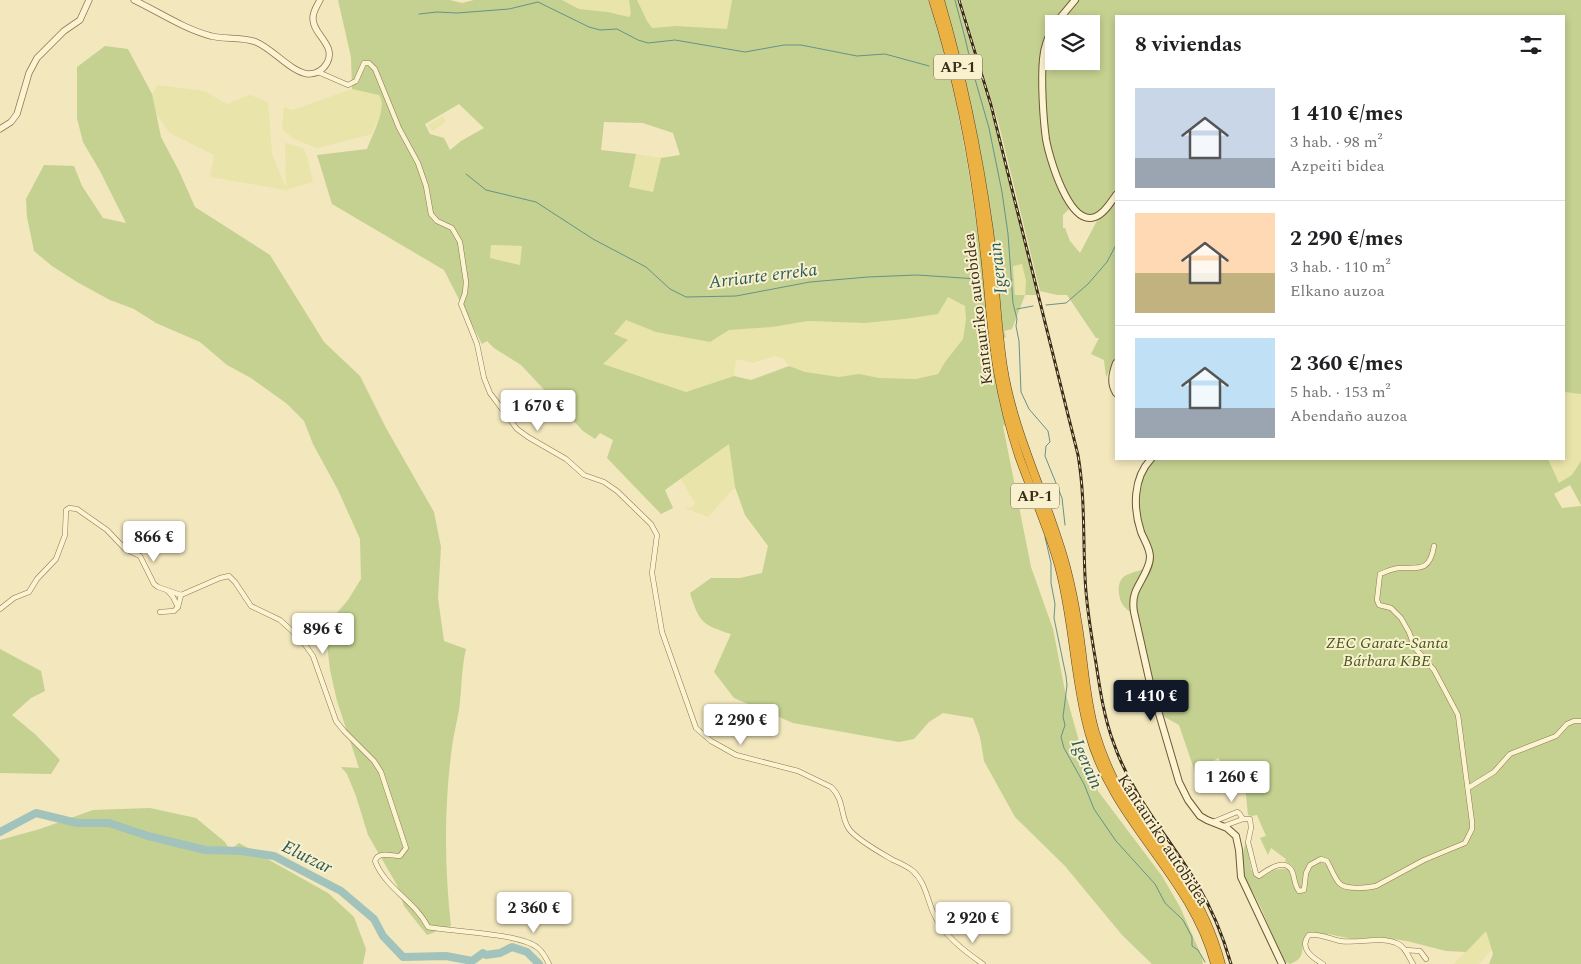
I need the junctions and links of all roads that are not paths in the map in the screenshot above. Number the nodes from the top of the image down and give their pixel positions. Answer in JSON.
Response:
{"nodes":[{"id":1,"x":89,"y":0,"type":"edge"},
{"id":2,"x":134,"y":0,"type":"edge"},
{"id":3,"x":320,"y":0,"type":"edge"},
{"id":4,"x":933,"y":0,"type":"edge"},
{"id":5,"x":940,"y":0,"type":"edge"},
{"id":6,"x":1075,"y":0,"type":"edge"},
{"id":7,"x":1062,"y":15,"type":"edge"},
{"id":8,"x":1045,"y":47,"type":"edge"},
{"id":9,"x":318,"y":72,"type":"junction"},
{"id":10,"x":0,"y":129,"type":"edge"},
{"id":11,"x":1115,"y":196,"type":"edge"},
{"id":12,"x":1115,"y":366,"type":"edge"},
{"id":13,"x":1115,"y":390,"type":"edge"},
{"id":14,"x":1150,"y":460,"type":"edge"},
{"id":15,"x":1434,"y":546,"type":"dead end"},
{"id":16,"x":165,"y":589,"type":"junction"},
{"id":17,"x":181,"y":595,"type":"junction"},
{"id":18,"x":178,"y":606,"type":"junction"},
{"id":19,"x":0,"y":608,"type":"edge"},
{"id":20,"x":160,"y":612,"type":"dead end"},
{"id":21,"x":1581,"y":721,"type":"edge"},
{"id":22,"x":1468,"y":788,"type":"junction"},
{"id":23,"x":1243,"y":819,"type":"junction"},
{"id":24,"x":1213,"y":822,"type":"junction"},
{"id":25,"x":1236,"y":822,"type":"junction"},
{"id":26,"x":1224,"y":826,"type":"junction"},
{"id":27,"x":1234,"y":834,"type":"junction"},
{"id":28,"x":1405,"y":950,"type":"junction"},
{"id":29,"x":1426,"y":959,"type":"dead end"},
{"id":30,"x":1282,"y":963,"type":"edge"},
{"id":31,"x":549,"y":964,"type":"edge"},
{"id":32,"x":983,"y":964,"type":"edge"},
{"id":33,"x":1215,"y":964,"type":"edge"},
{"id":34,"x":1221,"y":964,"type":"edge"},
{"id":35,"x":1323,"y":964,"type":"edge"},
{"id":36,"x":1413,"y":964,"type":"edge"}],
"edges":[{"from":1,"to":10,"type":"street"},
{"from":2,"to":9,"type":"street"},
{"from":3,"to":9,"type":"street"},
{"from":4,"to":33,"type":"highway","name":"Kantauriko autobidea","number":"AP-1"},
{"from":5,"to":34,"type":"highway","name":"Kantauriko autobidea","number":"AP-1"},
{"from":6,"to":7,"type":"main road"},
{"from":8,"to":11,"type":"main road"},
{"from":9,"to":32,"type":"street"},
{"from":12,"to":13,"type":"main road"},
{"from":14,"to":24,"type":"main road"},
{"from":15,"to":22,"type":"street"},
{"from":16,"to":17,"type":"street"},
{"from":16,"to":18,"type":"street"},
{"from":16,"to":19,"type":"street"},
{"from":17,"to":18,"type":"street"},
{"from":17,"to":31,"type":"street"},
{"from":18,"to":20,"type":"street"},
{"from":21,"to":22,"type":"street"},
{"from":22,"to":23,"type":"street"},
{"from":23,"to":24,"type":"street"},
{"from":23,"to":25,"type":"street"},
{"from":24,"to":26,"type":"main road"},
{"from":25,"to":26,"type":"street"},
{"from":25,"to":27,"type":"street"},
{"from":26,"to":27,"type":"main road"},
{"from":27,"to":30,"type":"main road"},
{"from":28,"to":29,"type":"street"},
{"from":28,"to":35,"type":"street"},
{"from":28,"to":36,"type":"street"}]}
